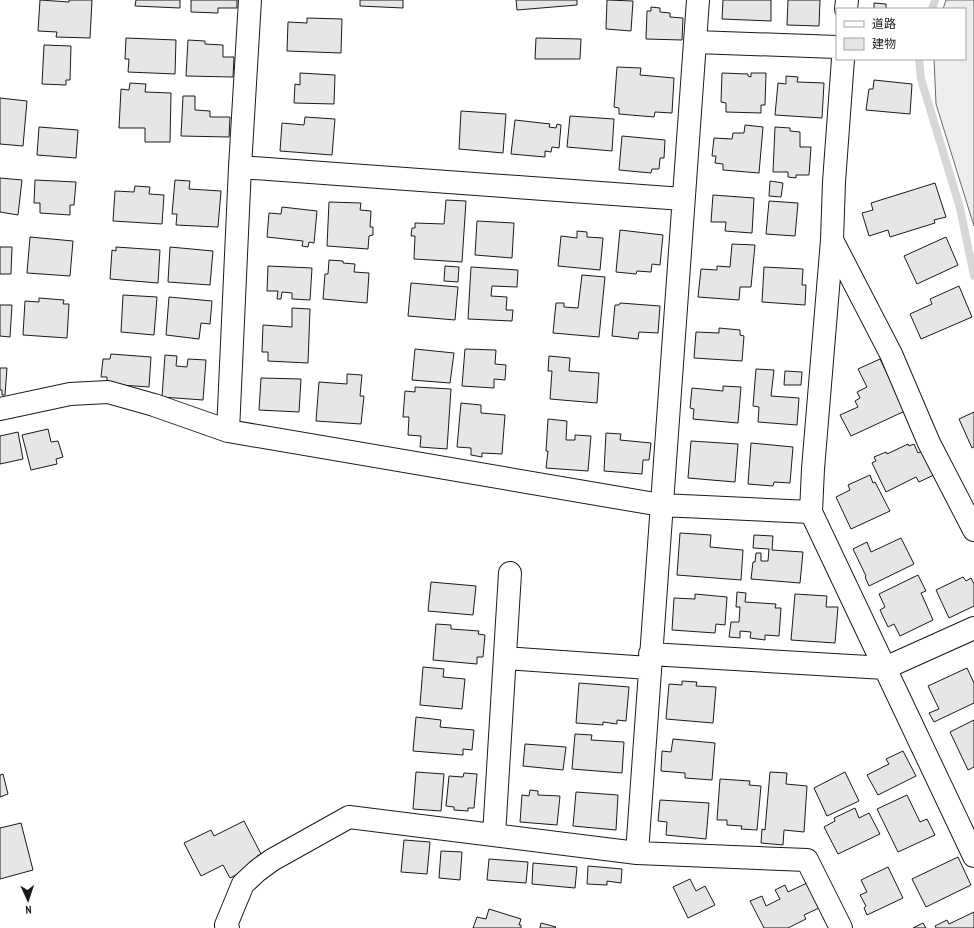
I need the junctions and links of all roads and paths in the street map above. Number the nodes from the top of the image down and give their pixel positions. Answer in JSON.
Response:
{"nodes":[{"id":1,"x":250,"y":0,"type":"edge"},
{"id":2,"x":698,"y":0,"type":"edge"},
{"id":3,"x":695,"y":42,"type":"junction"},
{"id":4,"x":836,"y":47,"type":"edge"},
{"id":5,"x":843,"y":60,"type":"edge"},
{"id":6,"x":240,"y":167,"type":"junction"},
{"id":7,"x":683,"y":199,"type":"junction"},
{"id":8,"x":832,"y":240,"type":"junction"},
{"id":9,"x":0,"y":409,"type":"edge"},
{"id":10,"x":228,"y":431,"type":"junction"},
{"id":11,"x":661,"y":505,"type":"junction"},
{"id":12,"x":811,"y":512,"type":"junction"},
{"id":13,"x":974,"y":530,"type":"edge"},
{"id":14,"x":510,"y":573,"type":"dead end"},
{"id":15,"x":974,"y":628,"type":"edge"},
{"id":16,"x":505,"y":658,"type":"junction"},
{"id":17,"x":650,"y":661,"type":"junction"},
{"id":18,"x":885,"y":668,"type":"junction"},
{"id":19,"x":494,"y":835,"type":"junction"},
{"id":20,"x":637,"y":852,"type":"junction"},
{"id":21,"x":974,"y":856,"type":"edge"},
{"id":22,"x":835,"y":927,"type":"edge"},
{"id":23,"x":228,"y":928,"type":"edge"}],
"edges":[{"from":1,"to":6,"type":"street"},
{"from":2,"to":3,"type":"street"},
{"from":3,"to":4,"type":"street"},
{"from":3,"to":7,"type":"street"},
{"from":5,"to":8,"type":"street"},
{"from":6,"to":7,"type":"street"},
{"from":6,"to":10,"type":"street"},
{"from":7,"to":11,"type":"street"},
{"from":8,"to":12,"type":"street"},
{"from":8,"to":13,"type":"street"},
{"from":9,"to":10,"type":"street"},
{"from":10,"to":11,"type":"street"},
{"from":11,"to":12,"type":"street"},
{"from":11,"to":17,"type":"street"},
{"from":12,"to":18,"type":"street"},
{"from":14,"to":16,"type":"street"},
{"from":15,"to":18,"type":"street"},
{"from":16,"to":17,"type":"street"},
{"from":16,"to":19,"type":"street"},
{"from":17,"to":18,"type":"street"},
{"from":17,"to":20,"type":"street"},
{"from":18,"to":21,"type":"street"},
{"from":19,"to":20,"type":"street"},
{"from":19,"to":23,"type":"street"},
{"from":20,"to":22,"type":"street"}]}
